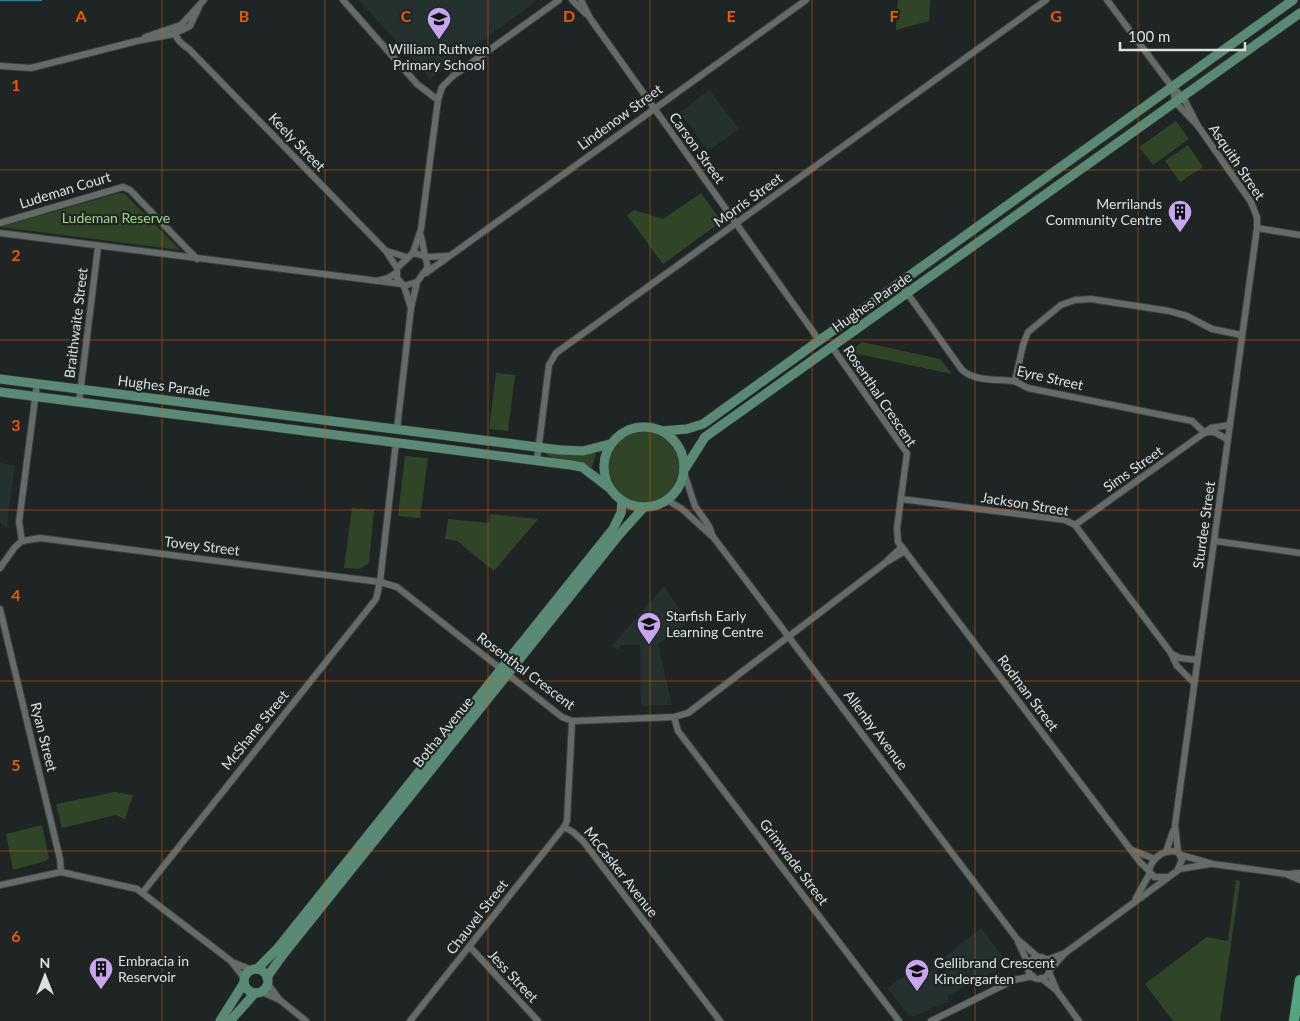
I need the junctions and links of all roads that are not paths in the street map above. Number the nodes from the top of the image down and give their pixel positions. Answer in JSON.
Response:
{"nodes":[{"id":1,"x":204,"y":0,"type":"edge"},
{"id":2,"x":343,"y":0,"type":"edge"},
{"id":3,"x":559,"y":0,"type":"edge"},
{"id":4,"x":572,"y":0,"type":"edge"},
{"id":5,"x":581,"y":0,"type":"edge"},
{"id":6,"x":806,"y":0,"type":"edge"},
{"id":7,"x":1107,"y":0,"type":"edge"},
{"id":8,"x":1111,"y":0,"type":"edge"},
{"id":9,"x":1293,"y":0,"type":"edge"},
{"id":10,"x":1046,"y":1,"type":"edge"},
{"id":11,"x":1115,"y":8,"type":"junction"},
{"id":12,"x":1300,"y":13,"type":"edge"},
{"id":13,"x":590,"y":18,"type":"junction"},
{"id":14,"x":176,"y":31,"type":"junction"},
{"id":15,"x":0,"y":66,"type":"edge"},
{"id":16,"x":1172,"y":87,"type":"junction"},
{"id":17,"x":438,"y":100,"type":"junction"},
{"id":18,"x":1179,"y":100,"type":"junction"},
{"id":19,"x":654,"y":109,"type":"junction"},
{"id":20,"x":1078,"y":155,"type":"junction"},
{"id":21,"x":1087,"y":167,"type":"junction"},
{"id":22,"x":0,"y":223,"type":"edge"},
{"id":23,"x":736,"y":223,"type":"junction"},
{"id":24,"x":1257,"y":228,"type":"junction"},
{"id":25,"x":421,"y":230,"type":"junction"},
{"id":26,"x":0,"y":233,"type":"edge"},
{"id":27,"x":1300,"y":235,"type":"edge"},
{"id":28,"x":98,"y":247,"type":"junction"},
{"id":29,"x":386,"y":251,"type":"junction"},
{"id":30,"x":413,"y":253,"type":"junction"},
{"id":31,"x":449,"y":255,"type":"junction"},
{"id":32,"x":406,"y":257,"type":"junction"},
{"id":33,"x":426,"y":257,"type":"junction"},
{"id":34,"x":197,"y":259,"type":"junction"},
{"id":35,"x":396,"y":270,"type":"junction"},
{"id":36,"x":426,"y":272,"type":"junction"},
{"id":37,"x":375,"y":281,"type":"junction"},
{"id":38,"x":418,"y":282,"type":"junction"},
{"id":39,"x":900,"y":283,"type":"junction"},
{"id":40,"x":403,"y":285,"type":"junction"},
{"id":41,"x":907,"y":295,"type":"junction"},
{"id":42,"x":411,"y":308,"type":"junction"},
{"id":43,"x":1242,"y":335,"type":"junction"},
{"id":44,"x":819,"y":340,"type":"junction"},
{"id":45,"x":832,"y":347,"type":"junction"},
{"id":46,"x":0,"y":379,"type":"edge"},
{"id":47,"x":1015,"y":381,"type":"junction"},
{"id":48,"x":37,"y":384,"type":"junction"},
{"id":49,"x":80,"y":389,"type":"junction"},
{"id":50,"x":0,"y":392,"type":"edge"},
{"id":51,"x":35,"y":396,"type":"junction"},
{"id":52,"x":79,"y":402,"type":"junction"},
{"id":53,"x":324,"y":420,"type":"junction"},
{"id":54,"x":1230,"y":425,"type":"junction"},
{"id":55,"x":397,"y":429,"type":"junction"},
{"id":56,"x":662,"y":431,"type":"junction"},
{"id":57,"x":322,"y":432,"type":"junction"},
{"id":58,"x":1205,"y":433,"type":"junction"},
{"id":59,"x":1227,"y":439,"type":"junction"},
{"id":60,"x":396,"y":442,"type":"junction"},
{"id":61,"x":610,"y":444,"type":"junction"},
{"id":62,"x":538,"y":447,"type":"junction"},
{"id":63,"x":537,"y":460,"type":"junction"},
{"id":64,"x":684,"y":471,"type":"junction"},
{"id":65,"x":608,"y":487,"type":"junction"},
{"id":66,"x":901,"y":499,"type":"junction"},
{"id":67,"x":667,"y":500,"type":"junction"},
{"id":68,"x":622,"y":501,"type":"junction"},
{"id":69,"x":695,"y":506,"type":"junction"},
{"id":70,"x":644,"y":507,"type":"junction"},
{"id":71,"x":686,"y":513,"type":"junction"},
{"id":72,"x":1075,"y":525,"type":"junction"},
{"id":73,"x":714,"y":538,"type":"junction"},
{"id":74,"x":22,"y":541,"type":"junction"},
{"id":75,"x":1215,"y":542,"type":"junction"},
{"id":76,"x":903,"y":549,"type":"junction"},
{"id":77,"x":1300,"y":553,"type":"edge"},
{"id":78,"x":0,"y":568,"type":"edge"},
{"id":79,"x":380,"y":582,"type":"junction"},
{"id":80,"x":572,"y":587,"type":"junction"},
{"id":81,"x":0,"y":609,"type":"edge"},
{"id":82,"x":788,"y":636,"type":"junction"},
{"id":83,"x":1170,"y":653,"type":"junction"},
{"id":84,"x":1197,"y":660,"type":"junction"},
{"id":85,"x":504,"y":672,"type":"junction"},
{"id":86,"x":1194,"y":683,"type":"junction"},
{"id":87,"x":674,"y":717,"type":"junction"},
{"id":88,"x":572,"y":721,"type":"junction"},
{"id":89,"x":1175,"y":825,"type":"junction"},
{"id":90,"x":564,"y":827,"type":"junction"},
{"id":91,"x":1131,"y":850,"type":"junction"},
{"id":92,"x":1166,"y":852,"type":"junction"},
{"id":93,"x":1179,"y":854,"type":"junction"},
{"id":94,"x":1155,"y":859,"type":"junction"},
{"id":95,"x":1214,"y":864,"type":"junction"},
{"id":96,"x":1180,"y":869,"type":"junction"},
{"id":97,"x":345,"y":871,"type":"junction"},
{"id":98,"x":61,"y":872,"type":"junction"},
{"id":99,"x":1150,"y":872,"type":"junction"},
{"id":100,"x":1300,"y":873,"type":"edge"},
{"id":101,"x":1286,"y":874,"type":"junction"},
{"id":102,"x":1168,"y":877,"type":"junction"},
{"id":103,"x":1300,"y":880,"type":"edge"},
{"id":104,"x":0,"y":885,"type":"edge"},
{"id":105,"x":143,"y":892,"type":"junction"},
{"id":106,"x":1134,"y":901,"type":"junction"},
{"id":107,"x":1017,"y":938,"type":"junction"},
{"id":108,"x":470,"y":947,"type":"junction"},
{"id":109,"x":1065,"y":953,"type":"junction"},
{"id":110,"x":1038,"y":957,"type":"junction"},
{"id":111,"x":1046,"y":960,"type":"junction"},
{"id":112,"x":231,"y":961,"type":"junction"},
{"id":113,"x":1029,"y":966,"type":"junction"},
{"id":114,"x":255,"y":970,"type":"junction"},
{"id":115,"x":1049,"y":971,"type":"junction"},
{"id":116,"x":1033,"y":976,"type":"junction"},
{"id":117,"x":1041,"y":978,"type":"junction"},
{"id":118,"x":268,"y":980,"type":"junction"},
{"id":119,"x":1014,"y":980,"type":"junction"},
{"id":120,"x":1300,"y":980,"type":"edge"},
{"id":121,"x":244,"y":981,"type":"junction"},
{"id":122,"x":1057,"y":991,"type":"junction"},
{"id":123,"x":258,"y":993,"type":"junction"},
{"id":124,"x":280,"y":1000,"type":"junction"},
{"id":125,"x":220,"y":1021,"type":"edge"},
{"id":126,"x":230,"y":1021,"type":"edge"},
{"id":127,"x":306,"y":1021,"type":"edge"},
{"id":128,"x":410,"y":1021,"type":"edge"},
{"id":129,"x":538,"y":1021,"type":"edge"},
{"id":130,"x":720,"y":1021,"type":"edge"},
{"id":131,"x":899,"y":1021,"type":"edge"},
{"id":132,"x":931,"y":1021,"type":"edge"},
{"id":133,"x":1079,"y":1021,"type":"edge"},
{"id":134,"x":1294,"y":1021,"type":"edge"}],
"edges":[{"from":1,"to":14,"type":"street"},
{"from":2,"to":17,"type":"street"},
{"from":3,"to":17,"type":"street"},
{"from":4,"to":13,"type":"street","name":"Carson Street"},
{"from":5,"to":13,"type":"street","name":"Carson Street"},
{"from":6,"to":19,"type":"street","name":"Lindenow Street"},
{"from":7,"to":11,"type":"street","name":"Asquith Street"},
{"from":8,"to":11,"type":"street","name":"Asquith Street"},
{"from":9,"to":16,"type":"street","name":"Hughes Parade"},
{"from":10,"to":23,"type":"street","name":"Morris Street"},
{"from":11,"to":16,"type":"street","name":"Asquith Street"},
{"from":12,"to":18,"type":"street","name":"Hughes Parade"},
{"from":13,"to":19,"type":"street","name":"Carson Street"},
{"from":14,"to":15,"type":"street"},
{"from":14,"to":29,"type":"street","name":"Keely Street"},
{"from":16,"to":18,"type":"street","name":"Asquith Street"},
{"from":16,"to":20,"type":"street","name":"Hughes Parade"},
{"from":17,"to":25,"type":"street"},
{"from":18,"to":21,"type":"street","name":"Hughes Parade"},
{"from":18,"to":24,"type":"street","name":"Asquith Street"},
{"from":19,"to":23,"type":"street","name":"Carson Street"},
{"from":19,"to":31,"type":"street","name":"Lindenow Street"},
{"from":20,"to":21,"type":"street"},
{"from":20,"to":39,"type":"street","name":"Hughes Parade"},
{"from":21,"to":41,"type":"street","name":"Hughes Parade"},
{"from":22,"to":34,"type":"street","name":"Ludeman Court"},
{"from":23,"to":44,"type":"street","name":"Carson Street"},
{"from":23,"to":62,"type":"street","name":"Morris Street"},
{"from":24,"to":27,"type":"street"},
{"from":24,"to":43,"type":"street","name":"Sturdee Street"},
{"from":25,"to":30,"type":"street"},
{"from":25,"to":33,"type":"street"},
{"from":26,"to":28,"type":"street"},
{"from":28,"to":34,"type":"street"},
{"from":28,"to":49,"type":"street","name":"Braithwaite Street"},
{"from":29,"to":32,"type":"street","name":"Keely Street"},
{"from":29,"to":35,"type":"street","name":"Keely Street"},
{"from":30,"to":32,"type":"street"},
{"from":30,"to":33,"type":"street"},
{"from":31,"to":33,"type":"street"},
{"from":31,"to":36,"type":"street","name":"Lindenow Street"},
{"from":32,"to":35,"type":"street"},
{"from":33,"to":36,"type":"street"},
{"from":34,"to":37,"type":"street"},
{"from":35,"to":37,"type":"street"},
{"from":35,"to":40,"type":"street"},
{"from":36,"to":38,"type":"street"},
{"from":37,"to":40,"type":"street"},
{"from":38,"to":40,"type":"street"},
{"from":38,"to":42,"type":"street"},
{"from":39,"to":41,"type":"street","name":"Eyre Street"},
{"from":39,"to":44,"type":"street","name":"Hughes Parade"},
{"from":40,"to":42,"type":"street"},
{"from":41,"to":45,"type":"street","name":"Hughes Parade"},
{"from":41,"to":47,"type":"street","name":"Eyre Street"},
{"from":42,"to":55,"type":"street"},
{"from":43,"to":47,"type":"street"},
{"from":43,"to":54,"type":"street","name":"Sturdee Street"},
{"from":44,"to":45,"type":"street"},
{"from":44,"to":56,"type":"street","name":"Hughes Parade"},
{"from":45,"to":64,"type":"street","name":"Hughes Parade"},
{"from":45,"to":66,"type":"street","name":"Rosenthal Crescent"},
{"from":46,"to":48,"type":"street","name":"Hughes Parade"},
{"from":47,"to":58,"type":"street","name":"Eyre Street"},
{"from":48,"to":49,"type":"street","name":"Hughes Parade"},
{"from":48,"to":51,"type":"street"},
{"from":49,"to":52,"type":"street","name":"Braithwaite Street"},
{"from":49,"to":53,"type":"street","name":"Hughes Parade"},
{"from":50,"to":51,"type":"street","name":"Hughes Parade"},
{"from":51,"to":52,"type":"street","name":"Hughes Parade"},
{"from":51,"to":74,"type":"street"},
{"from":52,"to":57,"type":"street","name":"Hughes Parade"},
{"from":53,"to":55,"type":"street","name":"Hughes Parade"},
{"from":53,"to":57,"type":"street"},
{"from":54,"to":58,"type":"street","name":"Sims Street"},
{"from":54,"to":59,"type":"street","name":"Sturdee Street"},
{"from":55,"to":62,"type":"street","name":"Hughes Parade"},
{"from":56,"to":61,"type":"street"},
{"from":56,"to":64,"type":"street"},
{"from":57,"to":60,"type":"street","name":"Hughes Parade"},
{"from":58,"to":59,"type":"street"},
{"from":58,"to":72,"type":"street","name":"Sims Street"},
{"from":59,"to":75,"type":"street","name":"Sturdee Street"},
{"from":60,"to":63,"type":"street","name":"Hughes Parade"},
{"from":60,"to":79,"type":"street"},
{"from":61,"to":62,"type":"street","name":"Hughes Parade"},
{"from":61,"to":65,"type":"street"},
{"from":62,"to":63,"type":"street","name":"Morris Street"},
{"from":63,"to":65,"type":"street","name":"Hughes Parade"},
{"from":64,"to":67,"type":"street"},
{"from":64,"to":69,"type":"street","name":"Allenby Avenue"},
{"from":65,"to":68,"type":"street"},
{"from":66,"to":72,"type":"street","name":"Jackson Street"},
{"from":66,"to":76,"type":"street","name":"Rosenthal Crescent"},
{"from":67,"to":70,"type":"street"},
{"from":67,"to":71,"type":"street","name":"Allenby Avenue"},
{"from":68,"to":70,"type":"street"},
{"from":68,"to":80,"type":"street","name":"Botha Avenue"},
{"from":69,"to":71,"type":"street"},
{"from":69,"to":73,"type":"street","name":"Allenby Avenue"},
{"from":70,"to":80,"type":"street","name":"Botha Avenue"},
{"from":71,"to":73,"type":"street","name":"Allenby Avenue"},
{"from":72,"to":83,"type":"street","name":"Jackson Street"},
{"from":73,"to":82,"type":"street","name":"Allenby Avenue"},
{"from":74,"to":78,"type":"street"},
{"from":74,"to":79,"type":"street","name":"Tovey Street"},
{"from":75,"to":77,"type":"street"},
{"from":75,"to":84,"type":"street","name":"Sturdee Street"},
{"from":76,"to":82,"type":"street","name":"Rosenthal Crescent"},
{"from":76,"to":91,"type":"street","name":"Rodman Street"},
{"from":79,"to":85,"type":"street","name":"Rosenthal Crescent"},
{"from":79,"to":105,"type":"street","name":"McShane Street"},
{"from":80,"to":85,"type":"street","name":"Botha Avenue"},
{"from":81,"to":98,"type":"street","name":"Ryan Street"},
{"from":82,"to":87,"type":"street","name":"Rosenthal Crescent"},
{"from":82,"to":107,"type":"street","name":"Allenby Avenue"},
{"from":83,"to":84,"type":"street"},
{"from":83,"to":86,"type":"street","name":"Jackson Street"},
{"from":84,"to":86,"type":"street","name":"Sturdee Street"},
{"from":85,"to":88,"type":"street","name":"Rosenthal Crescent"},
{"from":85,"to":97,"type":"street","name":"Botha Avenue"},
{"from":86,"to":89,"type":"street","name":"Sturdee Street"},
{"from":87,"to":88,"type":"street","name":"Rosenthal Crescent"},
{"from":87,"to":131,"type":"street","name":"Grimwade Street"},
{"from":88,"to":90,"type":"street","name":"McCasker Avenue"},
{"from":89,"to":92,"type":"street","name":"Sturdee Street"},
{"from":89,"to":93,"type":"street","name":"Sturdee Street"},
{"from":90,"to":108,"type":"street","name":"Chauvel Street"},
{"from":90,"to":130,"type":"street","name":"McCasker Avenue"},
{"from":91,"to":94,"type":"street"},
{"from":91,"to":99,"type":"street","name":"Rodman Street"},
{"from":92,"to":93,"type":"street"},
{"from":92,"to":94,"type":"street"},
{"from":93,"to":95,"type":"street"},
{"from":93,"to":96,"type":"street"},
{"from":94,"to":99,"type":"street"},
{"from":95,"to":96,"type":"street"},
{"from":95,"to":101,"type":"street"},
{"from":96,"to":102,"type":"street"},
{"from":97,"to":114,"type":"street","name":"Botha Avenue"},
{"from":97,"to":118,"type":"street","name":"Botha Avenue"},
{"from":98,"to":104,"type":"street"},
{"from":98,"to":105,"type":"street"},
{"from":99,"to":102,"type":"street"},
{"from":99,"to":106,"type":"street"},
{"from":100,"to":101,"type":"street"},
{"from":101,"to":103,"type":"street"},
{"from":102,"to":106,"type":"street"},
{"from":105,"to":112,"type":"street"},
{"from":106,"to":109,"type":"street"},
{"from":107,"to":110,"type":"street","name":"Allenby Avenue"},
{"from":107,"to":113,"type":"street","name":"Allenby Avenue"},
{"from":108,"to":128,"type":"street","name":"Chauvel Street"},
{"from":108,"to":129,"type":"street","name":"Jess Street"},
{"from":109,"to":111,"type":"street"},
{"from":109,"to":115,"type":"street"},
{"from":110,"to":111,"type":"street"},
{"from":110,"to":113,"type":"street"},
{"from":111,"to":115,"type":"street"},
{"from":112,"to":114,"type":"street"},
{"from":112,"to":121,"type":"street"},
{"from":113,"to":116,"type":"street"},
{"from":113,"to":119,"type":"street"},
{"from":114,"to":118,"type":"street"},
{"from":114,"to":121,"type":"street","name":"Botha Avenue"},
{"from":115,"to":117,"type":"street"},
{"from":115,"to":122,"type":"street"},
{"from":116,"to":117,"type":"street"},
{"from":116,"to":119,"type":"street"},
{"from":117,"to":122,"type":"street"},
{"from":118,"to":123,"type":"street","name":"Botha Avenue"},
{"from":118,"to":124,"type":"street"},
{"from":119,"to":132,"type":"street"},
{"from":120,"to":134,"type":"main road"},
{"from":121,"to":123,"type":"street"},
{"from":121,"to":125,"type":"street"},
{"from":122,"to":133,"type":"street"},
{"from":123,"to":124,"type":"street"},
{"from":123,"to":126,"type":"street"},
{"from":124,"to":127,"type":"street"}]}
